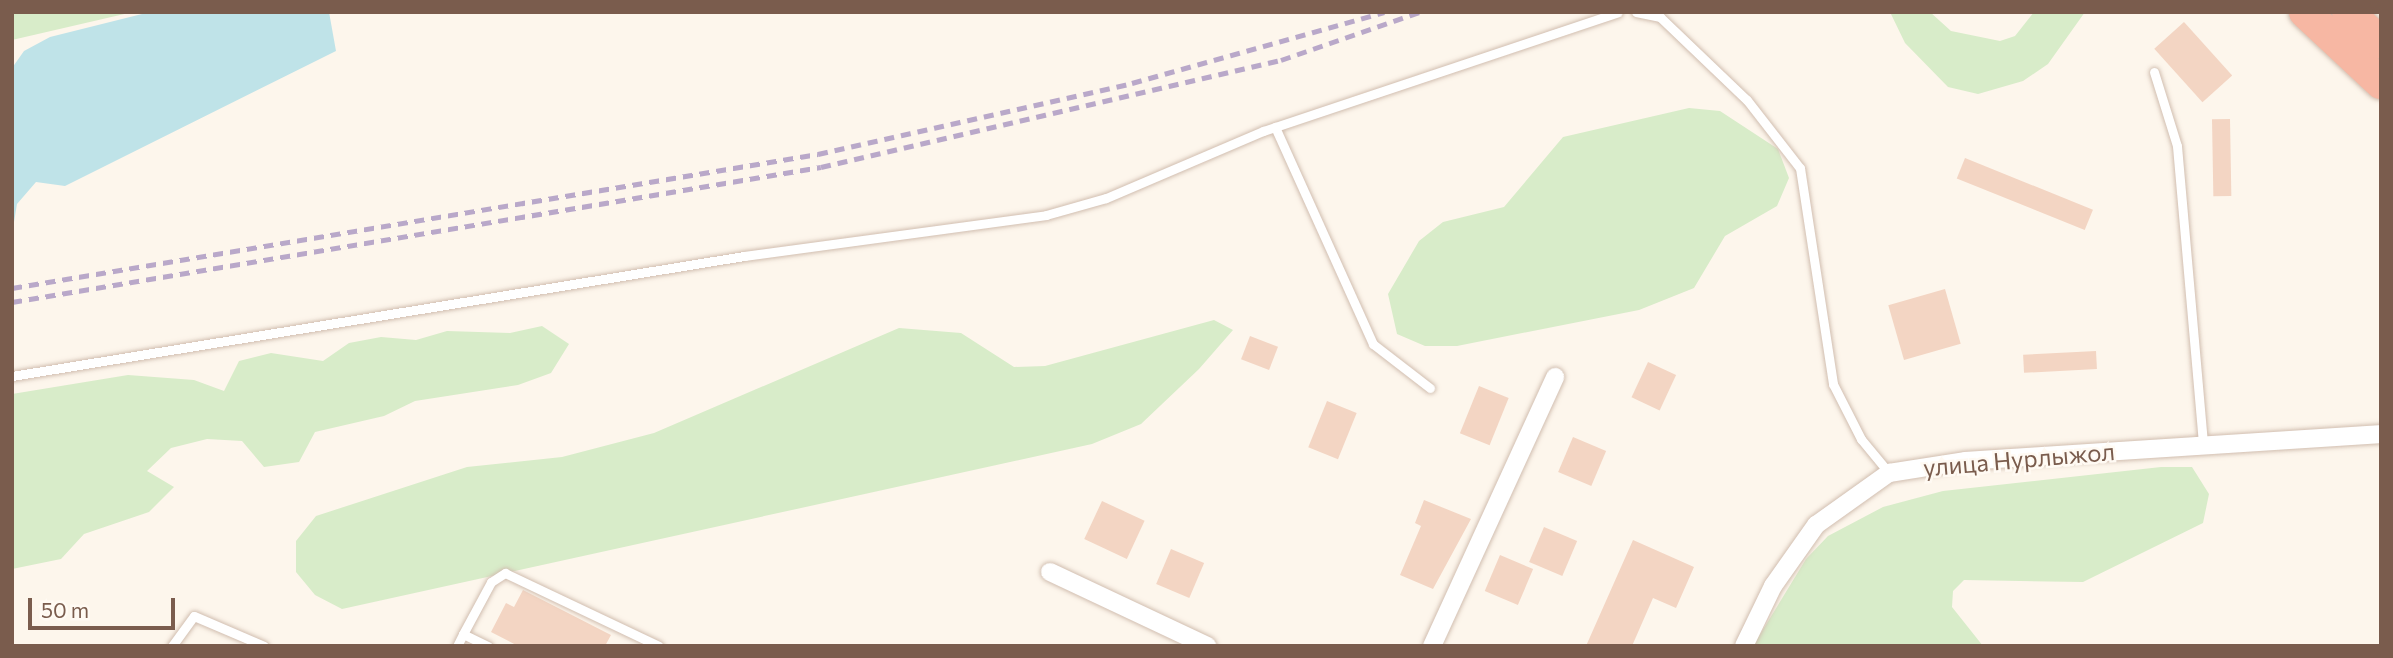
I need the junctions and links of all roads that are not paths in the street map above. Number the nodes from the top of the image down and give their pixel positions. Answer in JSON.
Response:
{"nodes":[{"id":1,"x":1618,"y":12,"type":"edge"},
{"id":2,"x":1636,"y":12,"type":"edge"},
{"id":3,"x":2305,"y":12,"type":"edge"},
{"id":4,"x":2348,"y":12,"type":"edge"},
{"id":5,"x":2381,"y":43,"type":"edge"},
{"id":6,"x":2154,"y":72,"type":"dead end"},
{"id":7,"x":2381,"y":83,"type":"edge"},
{"id":8,"x":1275,"y":127,"type":"junction"},
{"id":9,"x":12,"y":376,"type":"edge"},
{"id":10,"x":1555,"y":377,"type":"dead end"},
{"id":11,"x":1430,"y":388,"type":"dead end"},
{"id":12,"x":2381,"y":435,"type":"edge"},
{"id":13,"x":2203,"y":443,"type":"junction"},
{"id":14,"x":1889,"y":473,"type":"junction"},
{"id":15,"x":1050,"y":572,"type":"dead end"},
{"id":16,"x":463,"y":634,"type":"junction"},
{"id":17,"x":172,"y":646,"type":"edge"},
{"id":18,"x":264,"y":646,"type":"edge"},
{"id":19,"x":457,"y":646,"type":"edge"},
{"id":20,"x":488,"y":646,"type":"edge"},
{"id":21,"x":659,"y":646,"type":"edge"},
{"id":22,"x":1207,"y":646,"type":"edge"},
{"id":23,"x":1432,"y":646,"type":"edge"},
{"id":24,"x":1744,"y":646,"type":"edge"}],
"edges":[{"from":1,"to":8,"type":"lane"},
{"from":2,"to":14,"type":"lane"},
{"from":3,"to":7,"type":"highway"},
{"from":4,"to":5,"type":"highway"},
{"from":6,"to":13,"type":"lane"},
{"from":8,"to":9,"type":"lane"},
{"from":8,"to":11,"type":"lane"},
{"from":10,"to":23,"type":"street"},
{"from":12,"to":13,"type":"street","name":"улица Нурлыжол"},
{"from":13,"to":14,"type":"street","name":"улица Нурлыжол"},
{"from":14,"to":24,"type":"street","name":"улица Нурлыжол"},
{"from":15,"to":22,"type":"street"},
{"from":16,"to":19,"type":"lane"},
{"from":16,"to":20,"type":"lane"},
{"from":16,"to":21,"type":"lane"},
{"from":17,"to":18,"type":"lane"}]}
